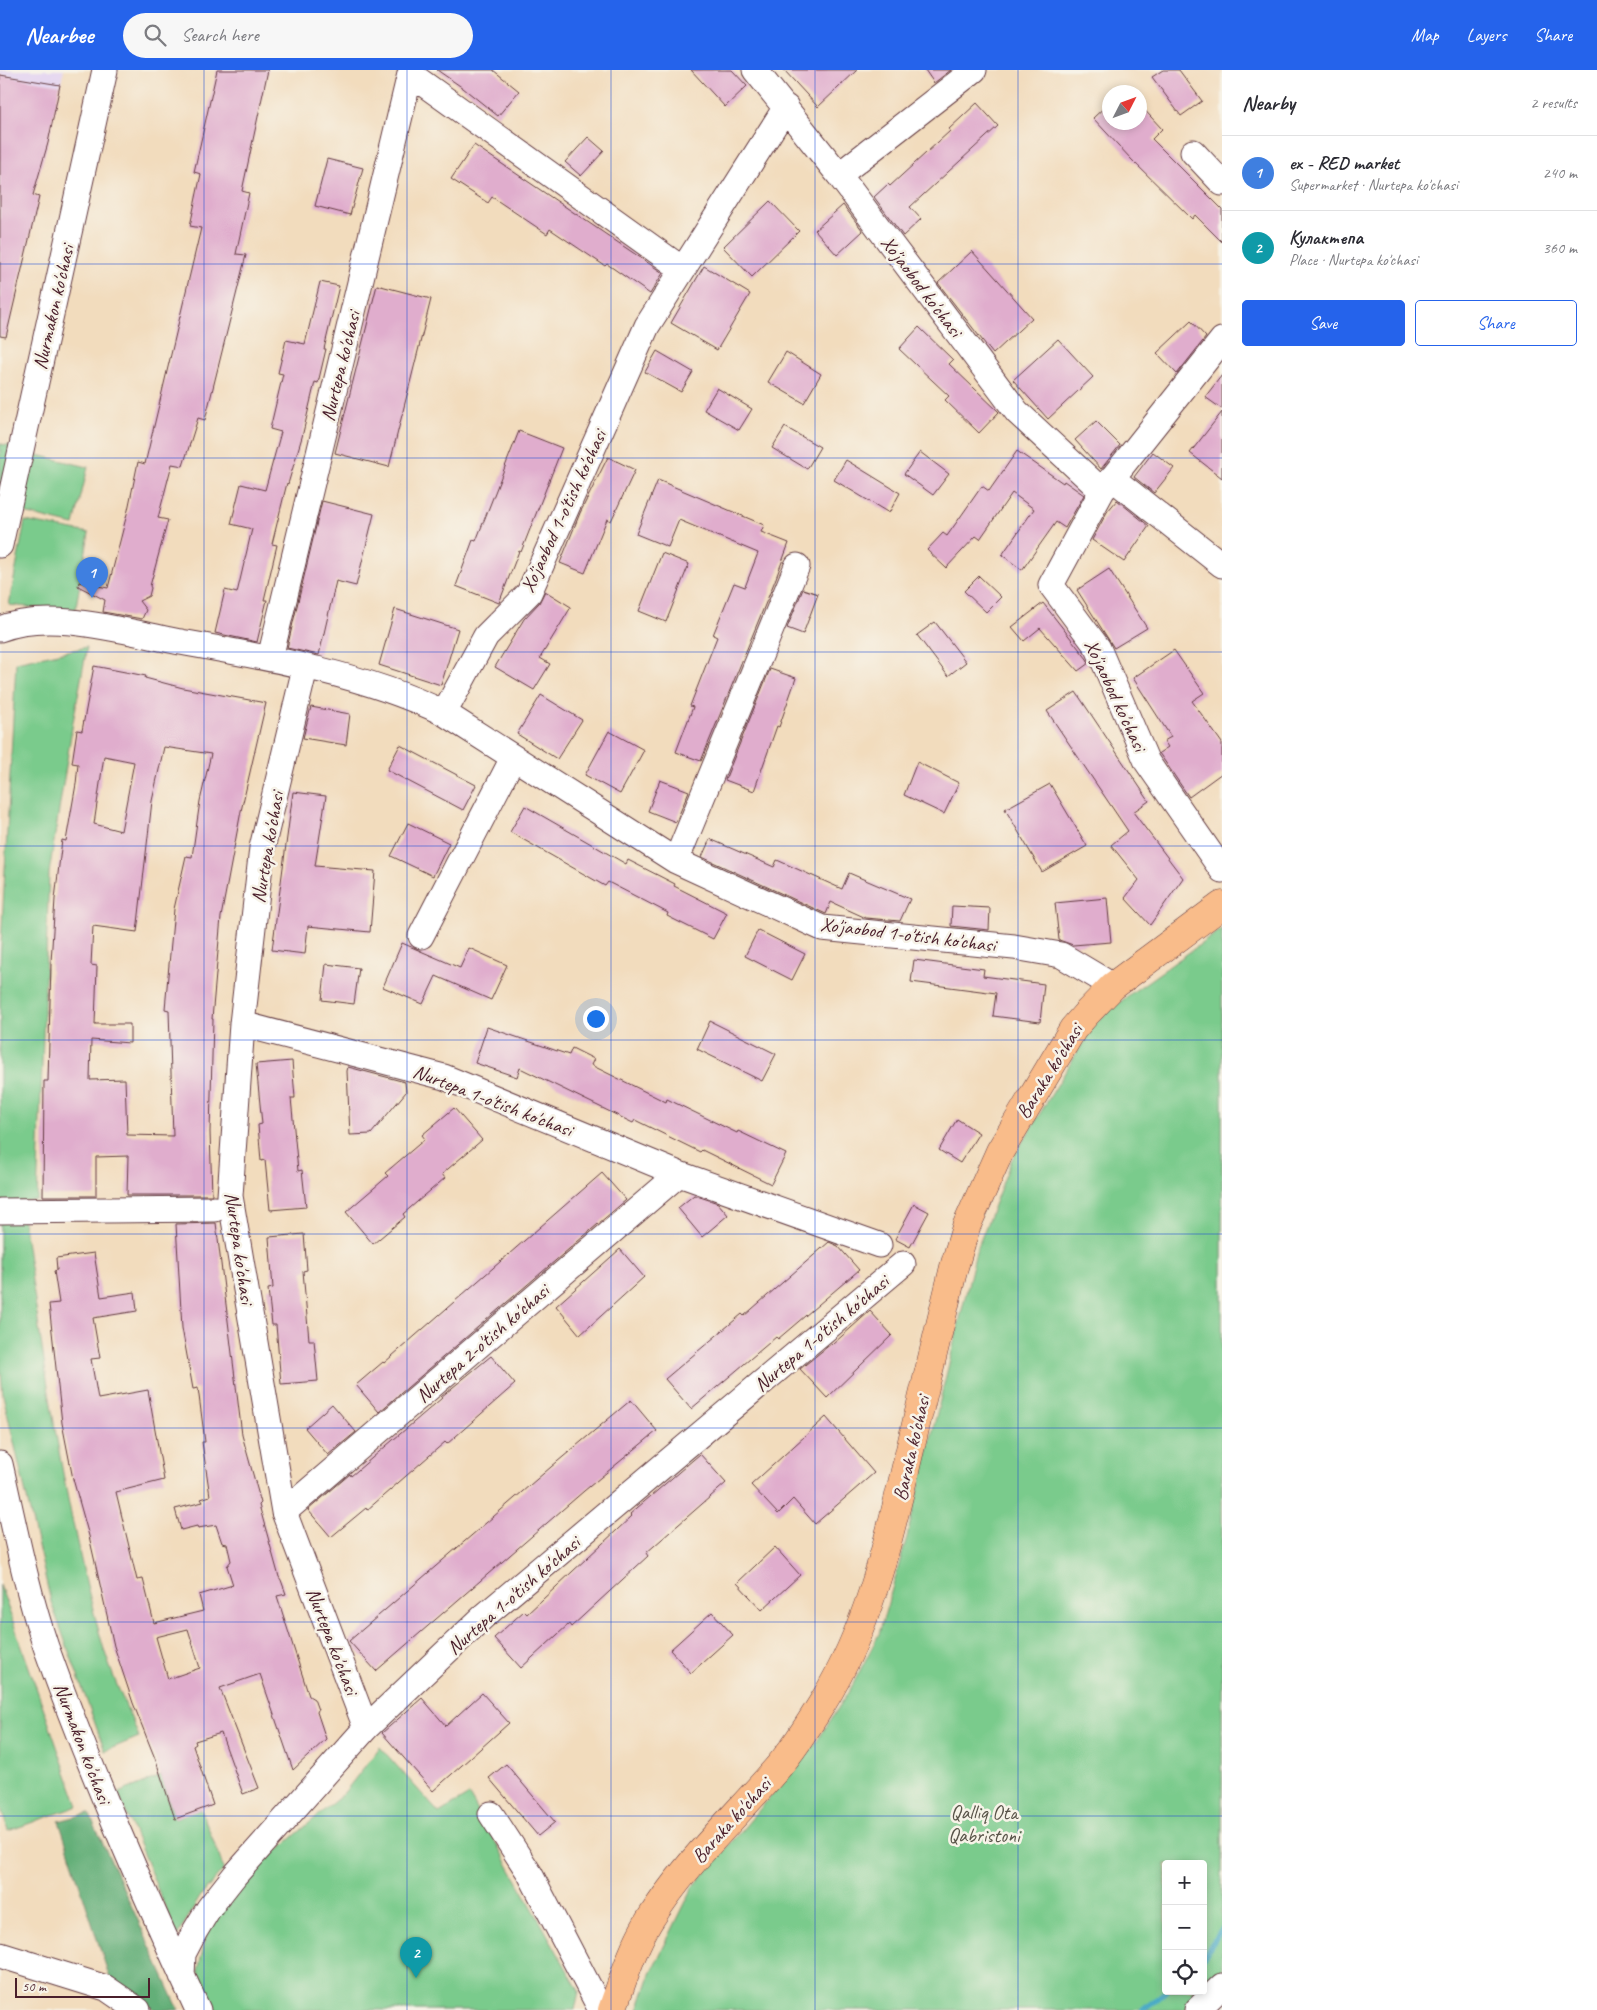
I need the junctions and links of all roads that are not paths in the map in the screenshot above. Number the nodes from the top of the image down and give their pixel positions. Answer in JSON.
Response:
{"nodes":[{"id":1,"x":105,"y":70,"type":"edge"},
{"id":2,"x":755,"y":70,"type":"edge"},
{"id":3,"x":974,"y":70,"type":"edge"},
{"id":4,"x":786,"y":108,"type":"junction"},
{"id":5,"x":1193,"y":152,"type":"dead end"},
{"id":6,"x":839,"y":175,"type":"junction"},
{"id":7,"x":1222,"y":183,"type":"edge"},
{"id":8,"x":682,"y":268,"type":"junction"},
{"id":9,"x":1222,"y":340,"type":"edge"},
{"id":10,"x":1107,"y":484,"type":"junction"},
{"id":11,"x":0,"y":545,"type":"edge"},
{"id":12,"x":1222,"y":565,"type":"edge"},
{"id":13,"x":797,"y":566,"type":"dead end"},
{"id":14,"x":0,"y":630,"type":"edge"},
{"id":15,"x":270,"y":658,"type":"junction"},
{"id":16,"x":306,"y":668,"type":"junction"},
{"id":17,"x":444,"y":713,"type":"junction"},
{"id":18,"x":513,"y":758,"type":"junction"},
{"id":19,"x":676,"y":861,"type":"junction"},
{"id":20,"x":1222,"y":870,"type":"edge"},
{"id":21,"x":1222,"y":905,"type":"edge"},
{"id":22,"x":422,"y":936,"type":"dead end"},
{"id":23,"x":1113,"y":986,"type":"junction"},
{"id":24,"x":242,"y":1024,"type":"junction"},
{"id":25,"x":679,"y":1174,"type":"junction"},
{"id":26,"x":215,"y":1209,"type":"dead end"},
{"id":27,"x":0,"y":1212,"type":"edge"},
{"id":28,"x":879,"y":1244,"type":"dead end"},
{"id":29,"x":903,"y":1264,"type":"dead end"},
{"id":30,"x":0,"y":1464,"type":"edge"},
{"id":31,"x":284,"y":1512,"type":"junction"},
{"id":32,"x":366,"y":1728,"type":"junction"},
{"id":33,"x":491,"y":1814,"type":"dead end"},
{"id":34,"x":0,"y":1955,"type":"edge"},
{"id":35,"x":182,"y":1976,"type":"junction"},
{"id":36,"x":1222,"y":1986,"type":"edge"},
{"id":37,"x":138,"y":2010,"type":"edge"},
{"id":38,"x":198,"y":2010,"type":"edge"},
{"id":39,"x":601,"y":2010,"type":"edge"},
{"id":40,"x":612,"y":2010,"type":"edge"},
{"id":41,"x":1197,"y":2010,"type":"edge"}],
"edges":[{"from":1,"to":11,"type":"street","name":"Nurmakon ko'chasi"},
{"from":2,"to":4,"type":"street","name":"Xo'jaobod ko'chasi"},
{"from":3,"to":6,"type":"street"},
{"from":4,"to":6,"type":"street","name":"Xo'jaobod ko'chasi"},
{"from":4,"to":8,"type":"street","name":"Xo'jaobod 1-o'tish ko'chasi"},
{"from":5,"to":7,"type":"street"},
{"from":6,"to":10,"type":"street","name":"Xo'jaobod ko'chasi"},
{"from":8,"to":15,"type":"street","name":"Nurtepa ko'chasi"},
{"from":8,"to":17,"type":"street","name":"Xo'jaobod 1-o'tish ko'chasi"},
{"from":9,"to":10,"type":"street"},
{"from":10,"to":12,"type":"street"},
{"from":10,"to":20,"type":"street","name":"Xo'jaobod ko'chasi"},
{"from":13,"to":19,"type":"street"},
{"from":14,"to":15,"type":"street"},
{"from":15,"to":16,"type":"street"},
{"from":16,"to":17,"type":"street"},
{"from":16,"to":24,"type":"street","name":"Nurtepa ko'chasi"},
{"from":17,"to":18,"type":"street","name":"Xo'jaobod 1-o'tish ko'chasi"},
{"from":18,"to":19,"type":"street","name":"Xo'jaobod 1-o'tish ko'chasi"},
{"from":18,"to":22,"type":"street"},
{"from":19,"to":23,"type":"street","name":"Xo'jaobod 1-o'tish ko'chasi"},
{"from":21,"to":23,"type":"main road","name":"Baraka ko'chasi"},
{"from":23,"to":40,"type":"main road","name":"Baraka ko'chasi"},
{"from":24,"to":25,"type":"street","name":"Nurtepa 1-o'tish ko'chasi"},
{"from":24,"to":31,"type":"street","name":"Nurtepa ko'chasi"},
{"from":25,"to":28,"type":"street","name":"Nurtepa 1-o'tish ko'chasi"},
{"from":25,"to":31,"type":"street","name":"Nurtepa 2-o'tish ko'chasi"},
{"from":26,"to":27,"type":"street"},
{"from":29,"to":32,"type":"street","name":"Nurtepa 1-o'tish ko'chasi"},
{"from":30,"to":35,"type":"street","name":"Nurmakon ko'chasi"},
{"from":31,"to":32,"type":"street","name":"Nurtepa ko'chasi"},
{"from":32,"to":35,"type":"street","name":"Nurtepa 1-o'tish ko'chasi"},
{"from":33,"to":39,"type":"street"},
{"from":34,"to":37,"type":"street"},
{"from":35,"to":38,"type":"street","name":"Nurmakon ko'chasi"},
{"from":36,"to":41,"type":"street"}]}
